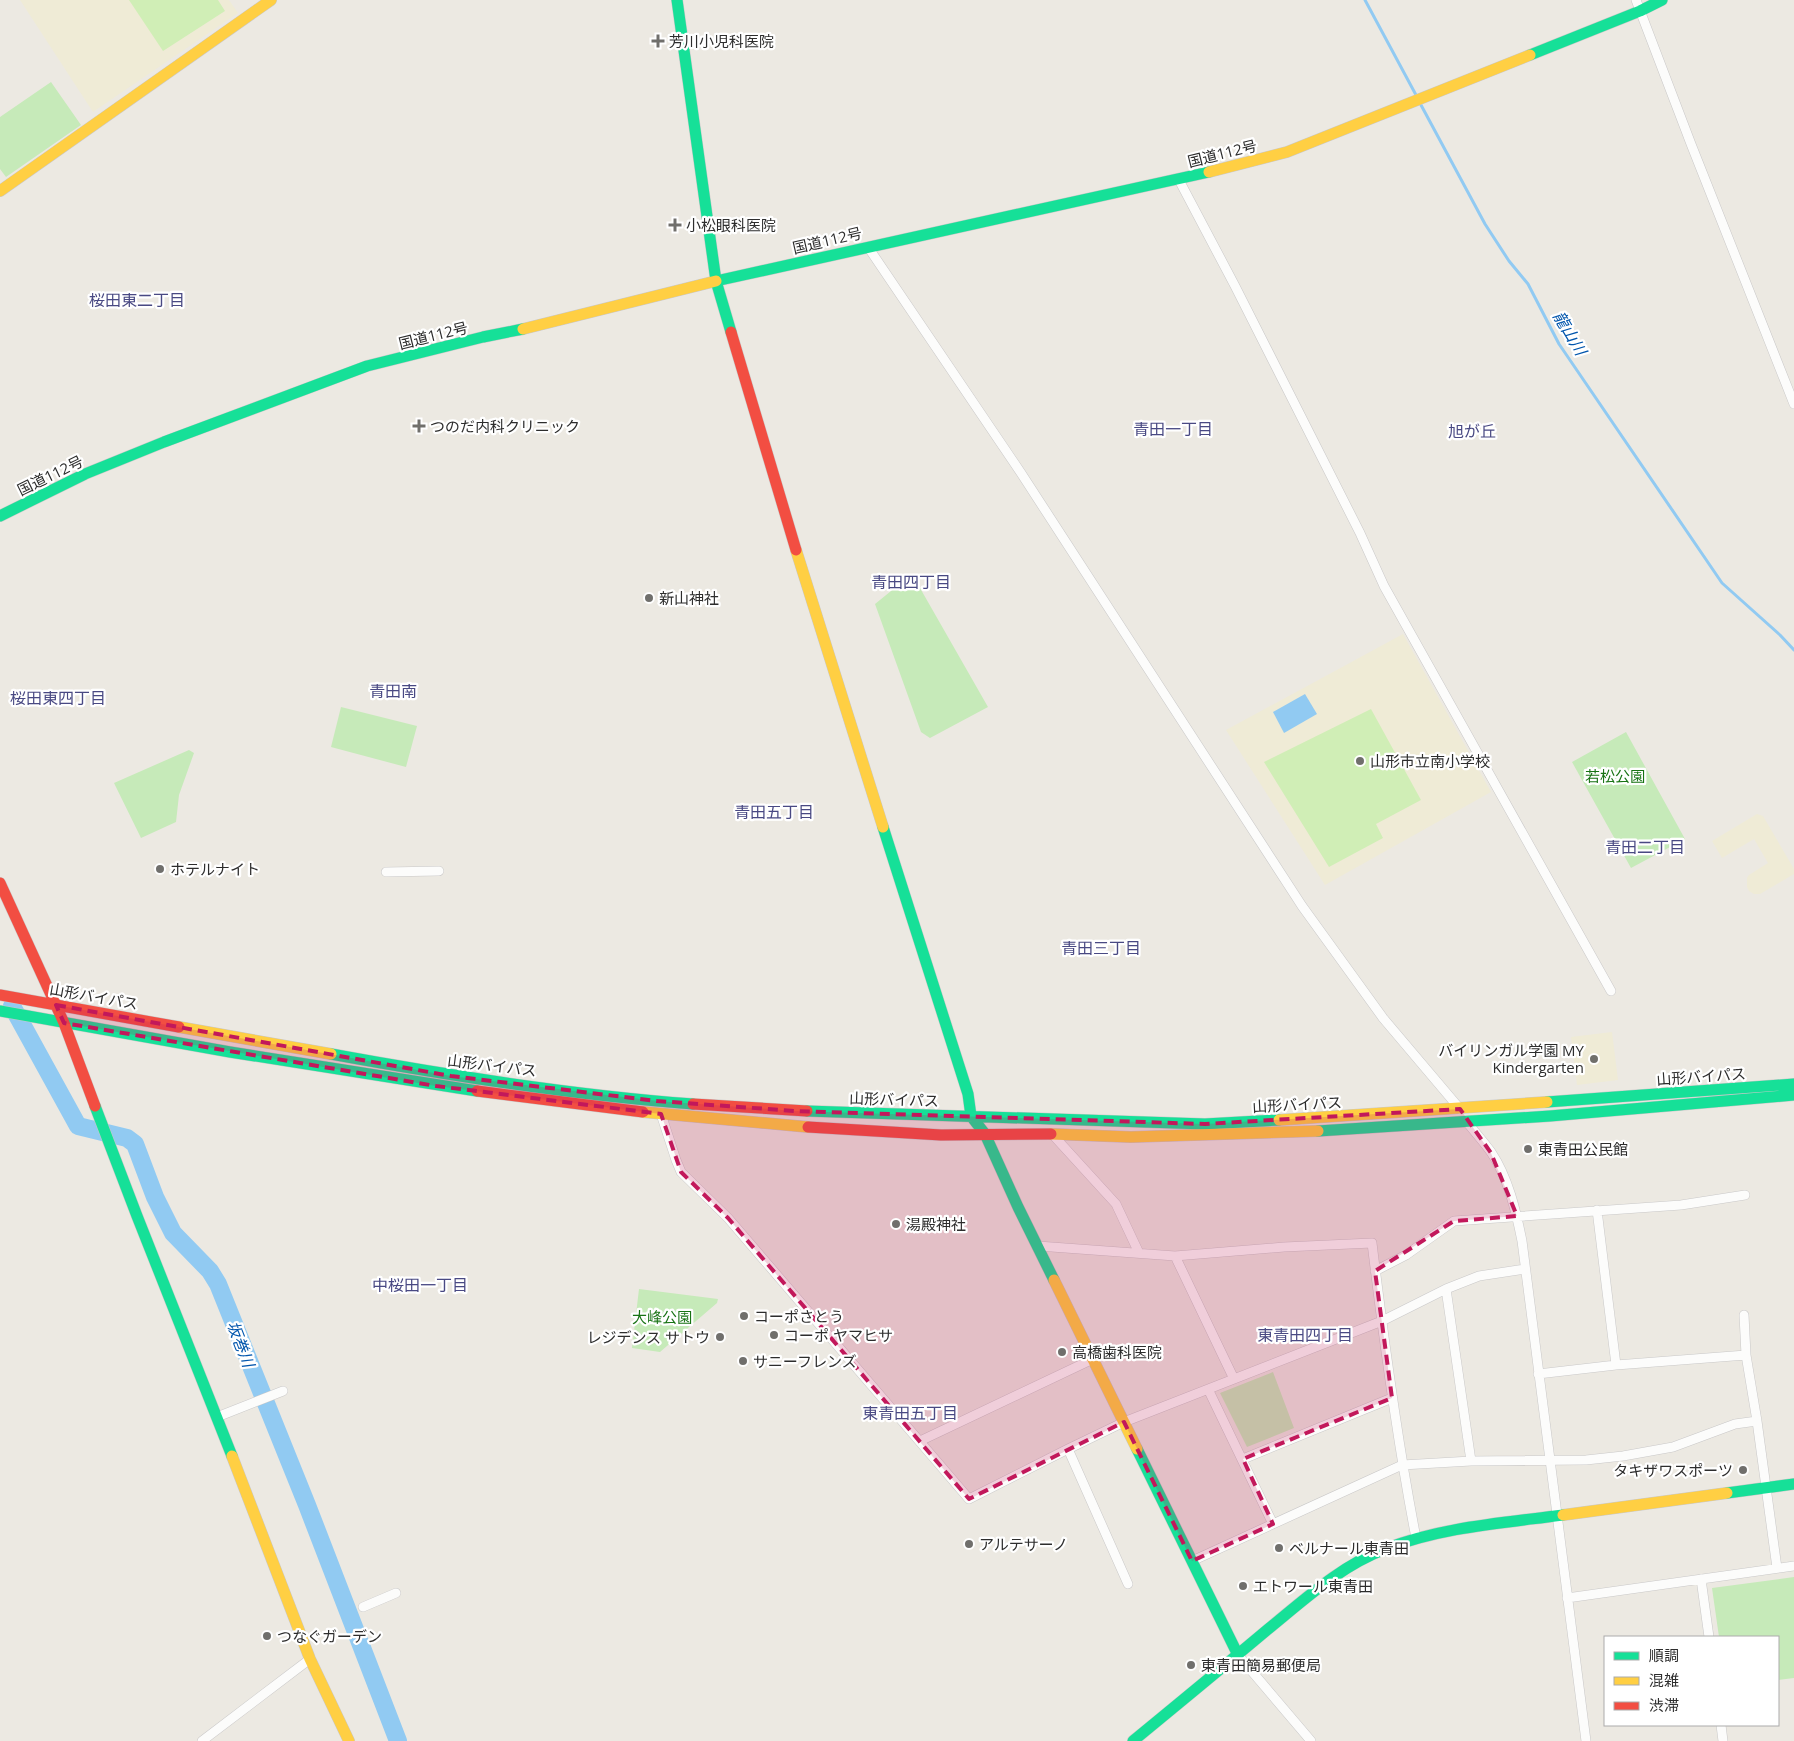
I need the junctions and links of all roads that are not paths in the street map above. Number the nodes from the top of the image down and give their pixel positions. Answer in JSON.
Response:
{"nodes":[{"id":1,"x":271,"y":0,"type":"edge"},
{"id":2,"x":677,"y":0,"type":"edge"},
{"id":3,"x":1662,"y":0,"type":"edge"},
{"id":4,"x":1638,"y":5,"type":"edge"},
{"id":5,"x":1179,"y":180,"type":"junction"},
{"id":6,"x":0,"y":192,"type":"edge"},
{"id":7,"x":868,"y":246,"type":"junction"},
{"id":8,"x":716,"y":281,"type":"junction"},
{"id":9,"x":1794,"y":404,"type":"edge"},
{"id":10,"x":0,"y":516,"type":"edge"},
{"id":11,"x":439,"y":871,"type":"dead end"},
{"id":12,"x":386,"y":872,"type":"dead end"},
{"id":13,"x":0,"y":883,"type":"edge"},
{"id":14,"x":1611,"y":991,"type":"dead end"},
{"id":15,"x":0,"y":995,"type":"edge"},
{"id":16,"x":56,"y":1005,"type":"junction"},
{"id":17,"x":0,"y":1011,"type":"edge"},
{"id":18,"x":64,"y":1023,"type":"junction"},
{"id":19,"x":1794,"y":1084,"type":"edge"},
{"id":20,"x":1794,"y":1095,"type":"edge"},
{"id":21,"x":1460,"y":1109,"type":"junction"},
{"id":22,"x":661,"y":1114,"type":"junction"},
{"id":23,"x":971,"y":1116,"type":"junction"},
{"id":24,"x":1467,"y":1122,"type":"junction"},
{"id":25,"x":985,"y":1134,"type":"junction"},
{"id":26,"x":1051,"y":1134,"type":"junction"},
{"id":27,"x":1745,"y":1195,"type":"dead end"},
{"id":28,"x":1597,"y":1210,"type":"junction"},
{"id":29,"x":1517,"y":1216,"type":"junction"},
{"id":30,"x":1038,"y":1246,"type":"junction"},
{"id":31,"x":1139,"y":1253,"type":"junction"},
{"id":32,"x":1175,"y":1256,"type":"junction"},
{"id":33,"x":1525,"y":1269,"type":"junction"},
{"id":34,"x":1376,"y":1271,"type":"junction"},
{"id":35,"x":1446,"y":1289,"type":"junction"},
{"id":36,"x":1744,"y":1315,"type":"dead end"},
{"id":37,"x":1382,"y":1321,"type":"junction"},
{"id":38,"x":1746,"y":1355,"type":"junction"},
{"id":39,"x":1092,"y":1359,"type":"junction"},
{"id":40,"x":1616,"y":1365,"type":"junction"},
{"id":41,"x":1538,"y":1374,"type":"junction"},
{"id":42,"x":1234,"y":1379,"type":"junction"},
{"id":43,"x":1208,"y":1389,"type":"junction"},
{"id":44,"x":283,"y":1391,"type":"dead end"},
{"id":45,"x":1392,"y":1398,"type":"junction"},
{"id":46,"x":217,"y":1417,"type":"junction"},
{"id":47,"x":1757,"y":1421,"type":"junction"},
{"id":48,"x":1124,"y":1422,"type":"junction"},
{"id":49,"x":920,"y":1442,"type":"junction"},
{"id":50,"x":1068,"y":1449,"type":"junction"},
{"id":51,"x":1243,"y":1459,"type":"junction"},
{"id":52,"x":1550,"y":1460,"type":"junction"},
{"id":53,"x":1471,"y":1462,"type":"junction"},
{"id":54,"x":1402,"y":1465,"type":"junction"},
{"id":55,"x":1794,"y":1484,"type":"edge"},
{"id":56,"x":1766,"y":1488,"type":"junction"},
{"id":57,"x":1556,"y":1515,"type":"junction"},
{"id":58,"x":1273,"y":1524,"type":"junction"},
{"id":59,"x":1416,"y":1538,"type":"junction"},
{"id":60,"x":1192,"y":1561,"type":"junction"},
{"id":61,"x":1794,"y":1566,"type":"edge"},
{"id":62,"x":1777,"y":1568,"type":"junction"},
{"id":63,"x":1701,"y":1579,"type":"junction"},
{"id":64,"x":1128,"y":1584,"type":"dead end"},
{"id":65,"x":396,"y":1593,"type":"dead end"},
{"id":66,"x":1567,"y":1598,"type":"junction"},
{"id":67,"x":363,"y":1607,"type":"dead end"},
{"id":68,"x":1709,"y":1636,"type":"edge"},
{"id":69,"x":1238,"y":1655,"type":"junction"},
{"id":70,"x":310,"y":1659,"type":"junction"},
{"id":71,"x":1721,"y":1726,"type":"edge"},
{"id":72,"x":202,"y":1741,"type":"edge"},
{"id":73,"x":348,"y":1741,"type":"edge"},
{"id":74,"x":1133,"y":1741,"type":"edge"},
{"id":75,"x":1311,"y":1741,"type":"edge"},
{"id":76,"x":1586,"y":1741,"type":"edge"},
{"id":77,"x":1723,"y":1741,"type":"edge"}],
"edges":[{"from":1,"to":6,"type":"main road"},
{"from":2,"to":8,"type":"main road"},
{"from":3,"to":4,"type":"main road","name":"国道112号"},
{"from":4,"to":5,"type":"main road","name":"国道112号"},
{"from":4,"to":9,"type":"street"},
{"from":5,"to":7,"type":"main road","name":"国道112号"},
{"from":5,"to":14,"type":"street"},
{"from":7,"to":8,"type":"main road","name":"国道112号"},
{"from":7,"to":21,"type":"street"},
{"from":8,"to":10,"type":"main road","name":"国道112号"},
{"from":8,"to":23,"type":"main road"},
{"from":11,"to":12,"type":"street"},
{"from":13,"to":16,"type":"main road"},
{"from":15,"to":16,"type":"main road","name":"山形バイパス"},
{"from":16,"to":18,"type":"main road"},
{"from":16,"to":23,"type":"main road","name":"山形バイパス"},
{"from":17,"to":18,"type":"main road","name":"山形バイパス"},
{"from":18,"to":22,"type":"main road","name":"山形バイパス"},
{"from":18,"to":46,"type":"main road"},
{"from":19,"to":21,"type":"main road","name":"山形バイパス"},
{"from":20,"to":24,"type":"main road","name":"山形バイパス"},
{"from":21,"to":23,"type":"main road","name":"山形バイパス"},
{"from":21,"to":24,"type":"street"},
{"from":22,"to":25,"type":"main road","name":"山形バイパス"},
{"from":22,"to":49,"type":"street"},
{"from":23,"to":25,"type":"main road"},
{"from":24,"to":26,"type":"main road","name":"山形バイパス"},
{"from":24,"to":29,"type":"street"},
{"from":25,"to":26,"type":"main road","name":"山形バイパス"},
{"from":25,"to":30,"type":"main road"},
{"from":26,"to":31,"type":"street"},
{"from":27,"to":28,"type":"street"},
{"from":28,"to":29,"type":"street"},
{"from":28,"to":40,"type":"street"},
{"from":29,"to":33,"type":"street"},
{"from":29,"to":34,"type":"street"},
{"from":30,"to":31,"type":"street"},
{"from":30,"to":39,"type":"main road"},
{"from":31,"to":32,"type":"street"},
{"from":32,"to":34,"type":"street"},
{"from":32,"to":42,"type":"street"},
{"from":33,"to":35,"type":"street"},
{"from":33,"to":41,"type":"street"},
{"from":34,"to":37,"type":"street"},
{"from":35,"to":37,"type":"street"},
{"from":35,"to":53,"type":"street"},
{"from":36,"to":38,"type":"street"},
{"from":37,"to":42,"type":"street"},
{"from":37,"to":45,"type":"street"},
{"from":38,"to":40,"type":"street"},
{"from":38,"to":47,"type":"street"},
{"from":39,"to":48,"type":"main road"},
{"from":39,"to":49,"type":"street"},
{"from":40,"to":41,"type":"street"},
{"from":41,"to":52,"type":"street"},
{"from":42,"to":43,"type":"street"},
{"from":43,"to":48,"type":"street"},
{"from":43,"to":51,"type":"street"},
{"from":44,"to":46,"type":"street"},
{"from":45,"to":51,"type":"street"},
{"from":45,"to":54,"type":"street"},
{"from":46,"to":70,"type":"main road"},
{"from":47,"to":52,"type":"street"},
{"from":47,"to":56,"type":"street"},
{"from":48,"to":50,"type":"street"},
{"from":48,"to":60,"type":"main road"},
{"from":49,"to":50,"type":"street"},
{"from":50,"to":64,"type":"street"},
{"from":51,"to":58,"type":"street"},
{"from":52,"to":53,"type":"street"},
{"from":52,"to":57,"type":"street"},
{"from":53,"to":54,"type":"street"},
{"from":54,"to":58,"type":"street"},
{"from":54,"to":59,"type":"street"},
{"from":55,"to":56,"type":"main road"},
{"from":56,"to":57,"type":"main road"},
{"from":56,"to":62,"type":"street"},
{"from":57,"to":59,"type":"main road"},
{"from":57,"to":66,"type":"street"},
{"from":58,"to":60,"type":"street"},
{"from":59,"to":69,"type":"main road"},
{"from":60,"to":69,"type":"main road"},
{"from":61,"to":62,"type":"street"},
{"from":62,"to":63,"type":"street"},
{"from":63,"to":66,"type":"street"},
{"from":63,"to":68,"type":"street"},
{"from":65,"to":67,"type":"street"},
{"from":66,"to":76,"type":"street"},
{"from":69,"to":74,"type":"main road"},
{"from":69,"to":75,"type":"street"},
{"from":70,"to":72,"type":"street"},
{"from":70,"to":73,"type":"main road"},
{"from":71,"to":77,"type":"street"}]}
